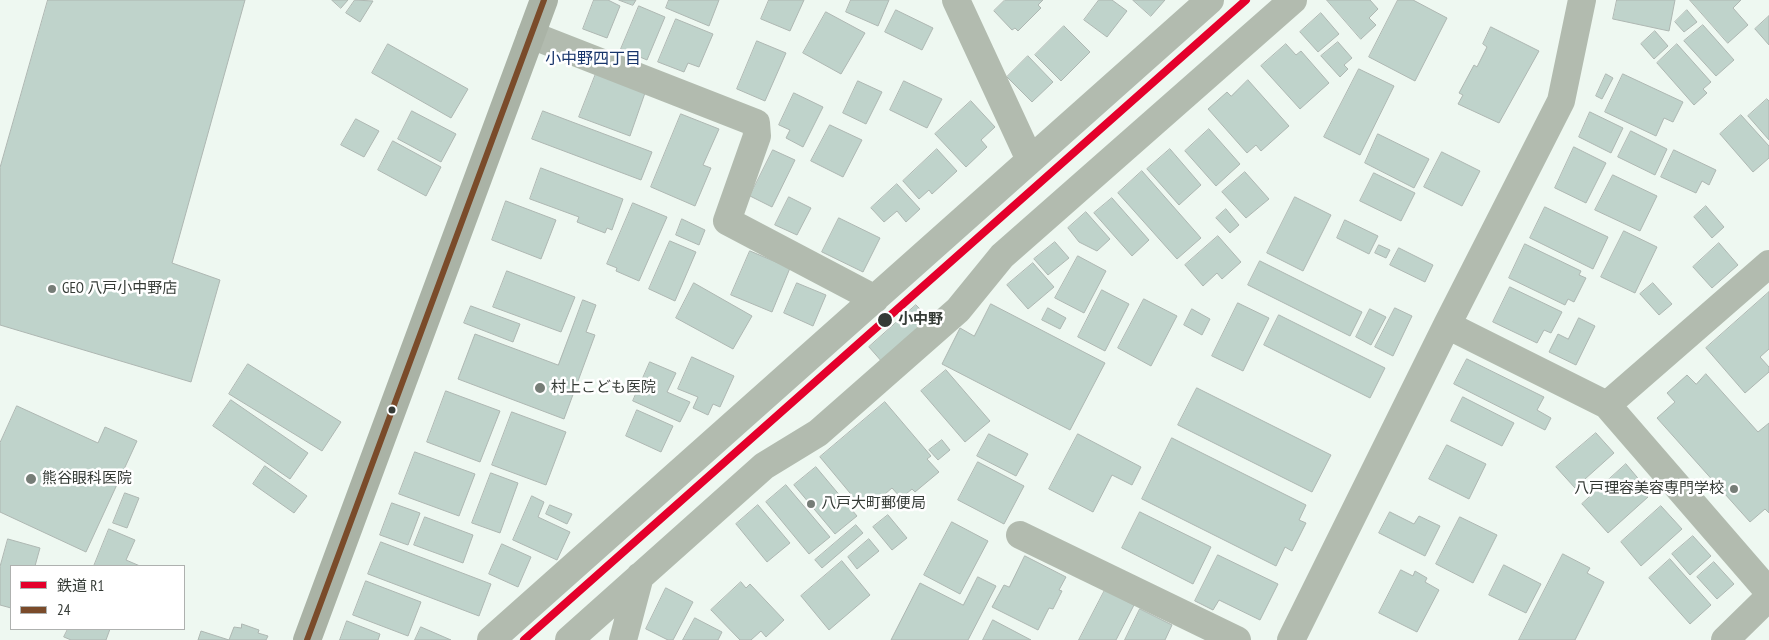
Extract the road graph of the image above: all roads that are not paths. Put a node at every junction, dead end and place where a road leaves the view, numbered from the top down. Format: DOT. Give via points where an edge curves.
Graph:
graph roads {
  1 [pos="544,0"];
  2 [pos="956,0"];
  3 [pos="1210,0"];
  4 [pos="1293,0"];
  5 [pos="1582,0"];
  6 [pos="531,35"];
  7 [pos="1030,160"];
  8 [pos="1769,264"];
  9 [pos="875,299"];
  10 [pos="1447,325"];
  11 [pos="1607,405"];
  12 [pos="1020,535"];
  13 [pos="640,576"];
  14 [pos="1769,592"];
  15 [pos="1769,598"];
  16 [pos="307,640"];
  17 [pos="490,640"];
  18 [pos="569,640"];
  19 [pos="623,640"];
  20 [pos="1237,640"];
  21 [pos="1291,640"];
  22 [pos="1725,640"];
  1 -- 6 [label="main road"];
  2 -- 7 [label="street"];
  3 -- 7 [label="street"];
  4 -- 13 [label="street" via="1002,256 958,310 818,433 764,466"];
  5 -- 10 [label="street" via="1561,101"];
  6 -- 9 [label="street" via="756,123 757,136 727,222"];
  6 -- 16 [label="main road"];
  7 -- 9 [label="street"];
  8 -- 11 [label="street"];
  9 -- 17 [label="street"];
  10 -- 11 [label="street"];
  10 -- 21 [label="street"];
  11 -- 14 [label="street"];
  12 -- 20 [label="street"];
  13 -- 18 [label="street"];
  13 -- 19 [label="street"];
  15 -- 22 [label="street"];
}
